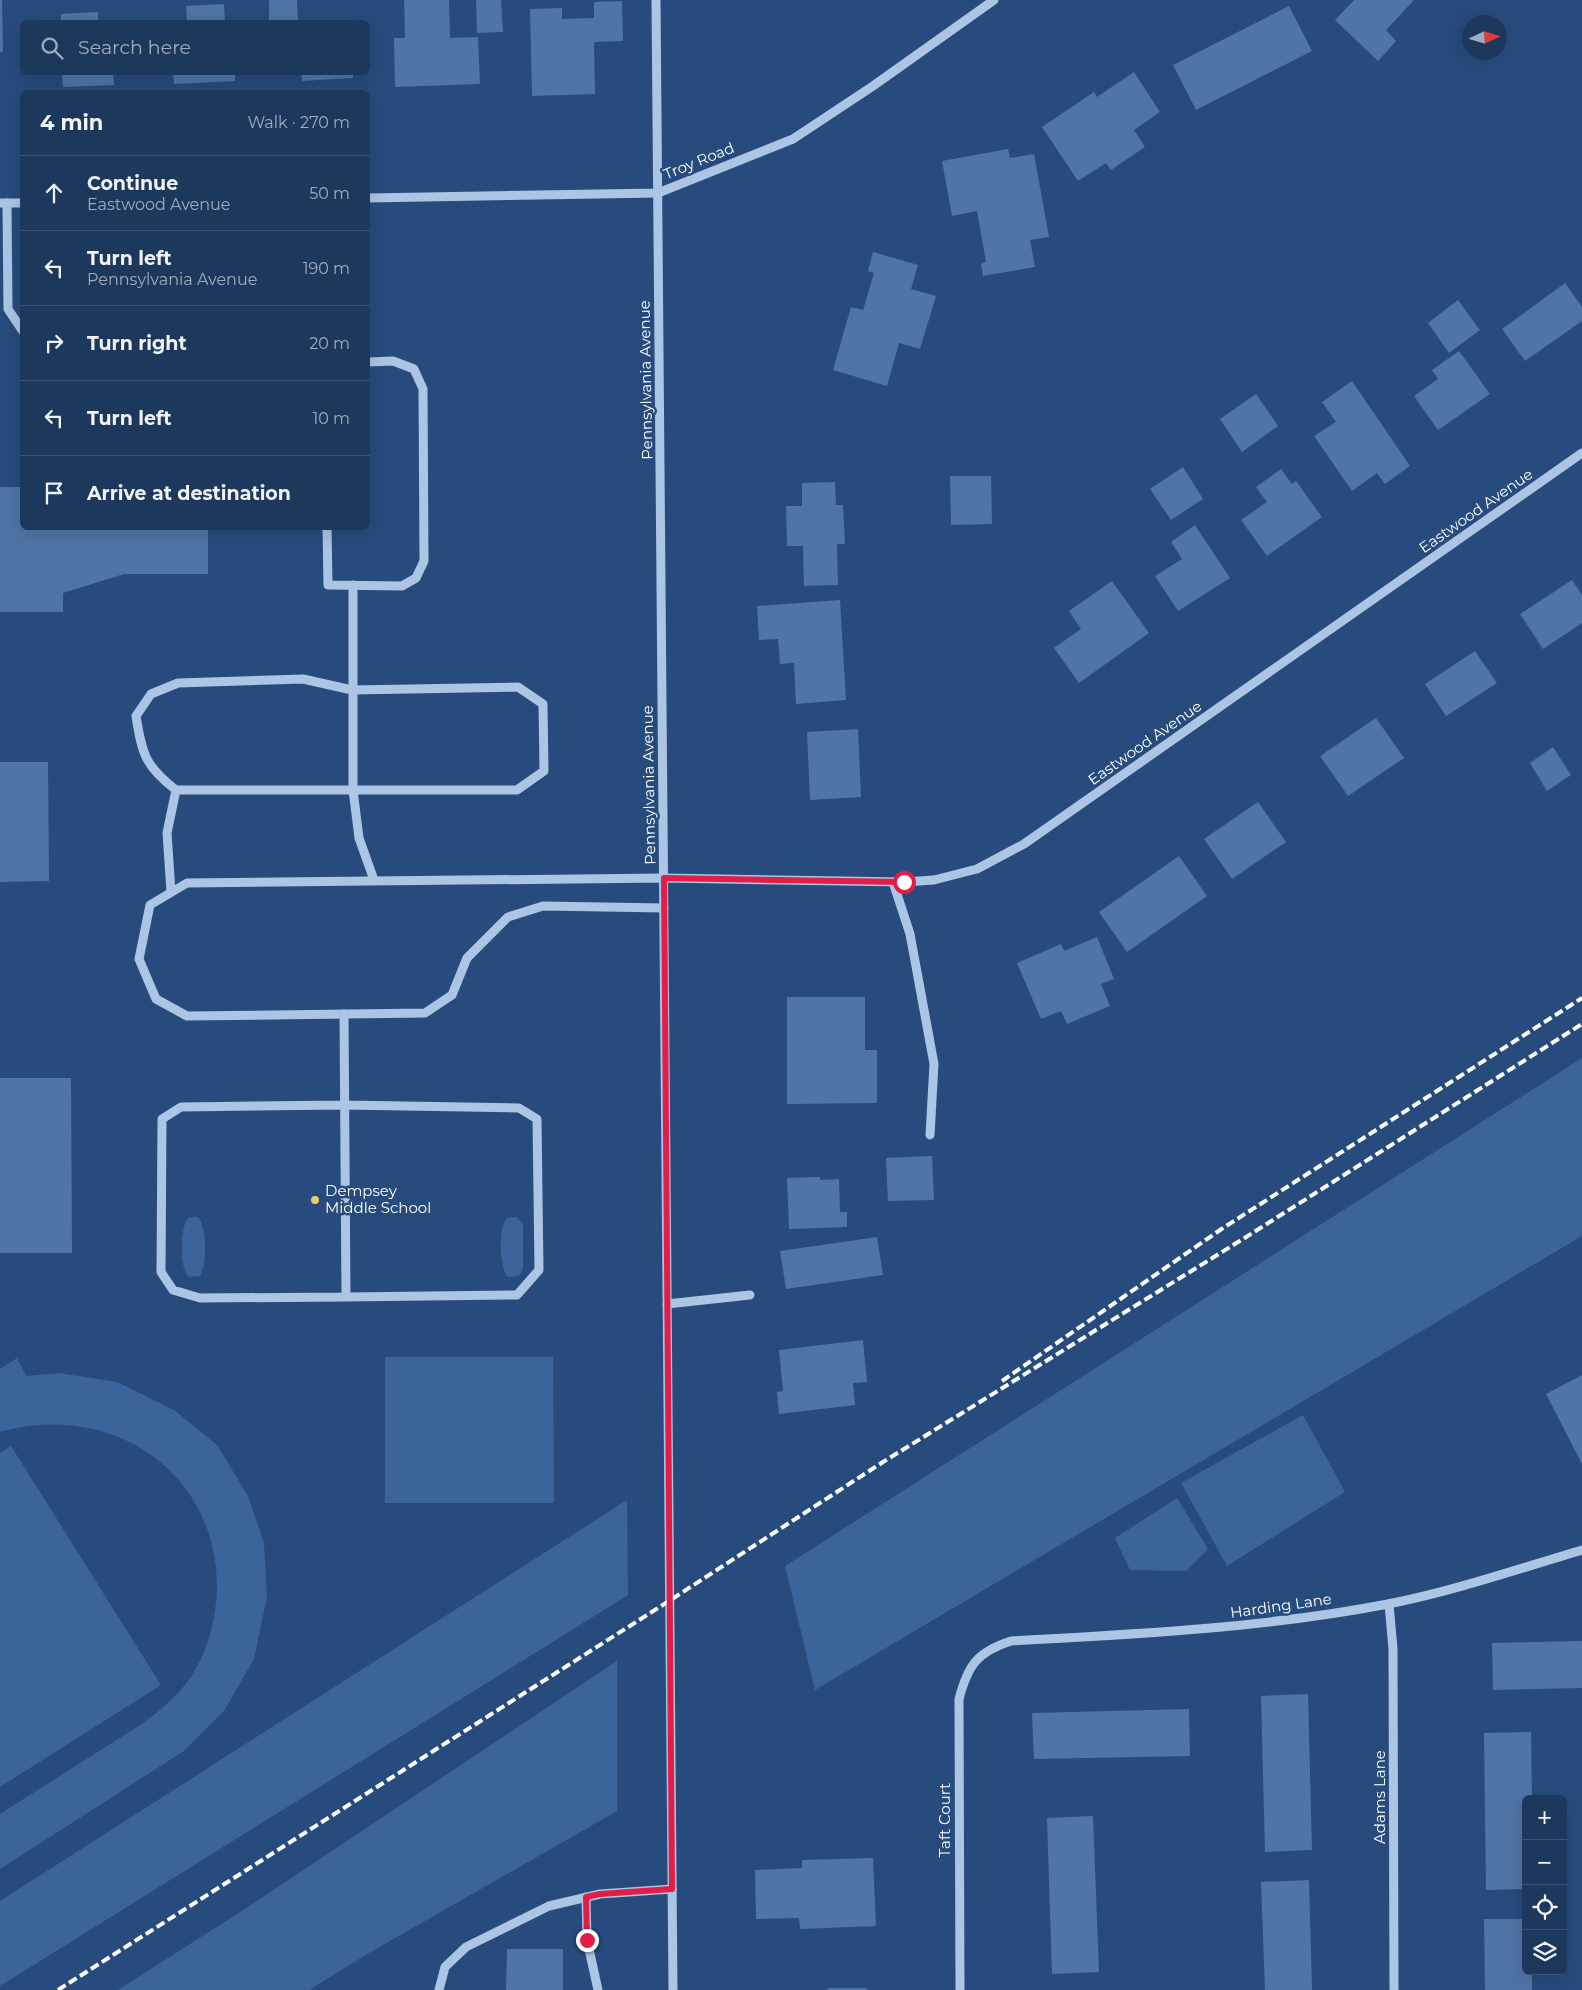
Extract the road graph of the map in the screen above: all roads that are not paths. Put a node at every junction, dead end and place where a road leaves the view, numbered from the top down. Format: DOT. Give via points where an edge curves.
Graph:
graph roads {
  1 [pos="656,0"];
  2 [pos="994,0"];
  3 [pos="658,193"];
  4 [pos="370,198"];
  5 [pos="3,203"];
  6 [pos="20,203"];
  7 [pos="20,327"];
  8 [pos="370,362"];
  9 [pos="1582,453"];
  10 [pos="327,530"];
  11 [pos="353,585"];
  12 [pos="352,690"];
  13 [pos="176,790"];
  14 [pos="353,790"];
  15 [pos="664,878"];
  16 [pos="374,880"];
  17 [pos="893,882"];
  18 [pos="172,892"];
  19 [pos="664,908"];
  20 [pos="344,1014"];
  21 [pos="344,1105"];
  22 [pos="930,1134"];
  23 [pos="750,1295"];
  24 [pos="346,1297"];
  25 [pos="667,1304"];
  26 [pos="1582,1550"];
  27 [pos="1389,1604"];
  28 [pos="981,1655"];
  29 [pos="672,1889"];
  30 [pos="586,1897"];
  31 [pos="439,1990"];
  32 [pos="598,1990"];
  33 [pos="673,1990"];
  34 [pos="960,1990"];
  35 [pos="1394,1990"];
  1 -- 3 [label="street, Pennsylvania Avenue"];
  2 -- 3 [label="street, Troy Road" via="792,139"];
  3 -- 4 [label="street, Troy Road"];
  3 -- 15 [label="street, Pennsylvania Avenue"];
  5 -- 6 [label="street"];
  5 -- 7 [label="street" via="8,309"];
  8 -- 11 [label="street" via="393,361 414,369 423,389 424,561 416,578 402,586"];
  9 -- 17 [label="street, Eastwood Avenue" via="1024,844 977,869 934,880"];
  10 -- 11 [label="street" via="328,585"];
  11 -- 12 [label="street"];
  12 -- 13 [label="street" via="303,679 178,683 151,694 136,716 141,748 155,774"];
  12 -- 14 [label="street"];
  12 -- 14 [label="street" via="518,687 543,704 544,772 517,790"];
  13 -- 14 [label="street"];
  13 -- 18 [label="street" via="167,833"];
  14 -- 16 [label="street" via="359,838"];
  15 -- 16 [label="street, Eastwood Avenue"];
  15 -- 17 [label="street, Eastwood Avenue"];
  15 -- 19 [label="street, Pennsylvania Avenue"];
  16 -- 18 [label="street, Eastwood Avenue" via="187,882"];
  17 -- 22 [label="street" via="910,934 934,1064"];
  18 -- 20 [label="street, Eastwood Avenue" via="150,905 139,959 156,999 186,1016"];
  19 -- 20 [label="street, Eastwood Avenue" via="543,906 508,917 467,958 452,995 424,1013"];
  19 -- 25 [label="street, Pennsylvania Avenue"];
  20 -- 21 [label="street"];
  21 -- 24 [label="street"];
  21 -- 24 [label="street" via="181,1107 162,1119 161,1272 173,1290 200,1298"];
  21 -- 24 [label="street" via="519,1108 537,1119 539,1270 517,1295"];
  23 -- 25 [label="street"];
  25 -- 29 [label="street, Pennsylvania Avenue"];
  26 -- 27 [label="street, Harding Lane"];
  27 -- 28 [label="street, Harding Lane" via="1210,1630 1011,1641"];
  27 -- 35 [label="street, Adams Lane" via="1393,1649"];
  28 -- 34 [label="street, Taft Court" via="966,1673 959,1699"];
  29 -- 30 [label="street"];
  29 -- 33 [label="street, Pennsylvania Avenue"];
  30 -- 31 [label="street" via="549,1906 466,1947 445,1967"];
  30 -- 32 [label="street" via="587,1940"];
}
